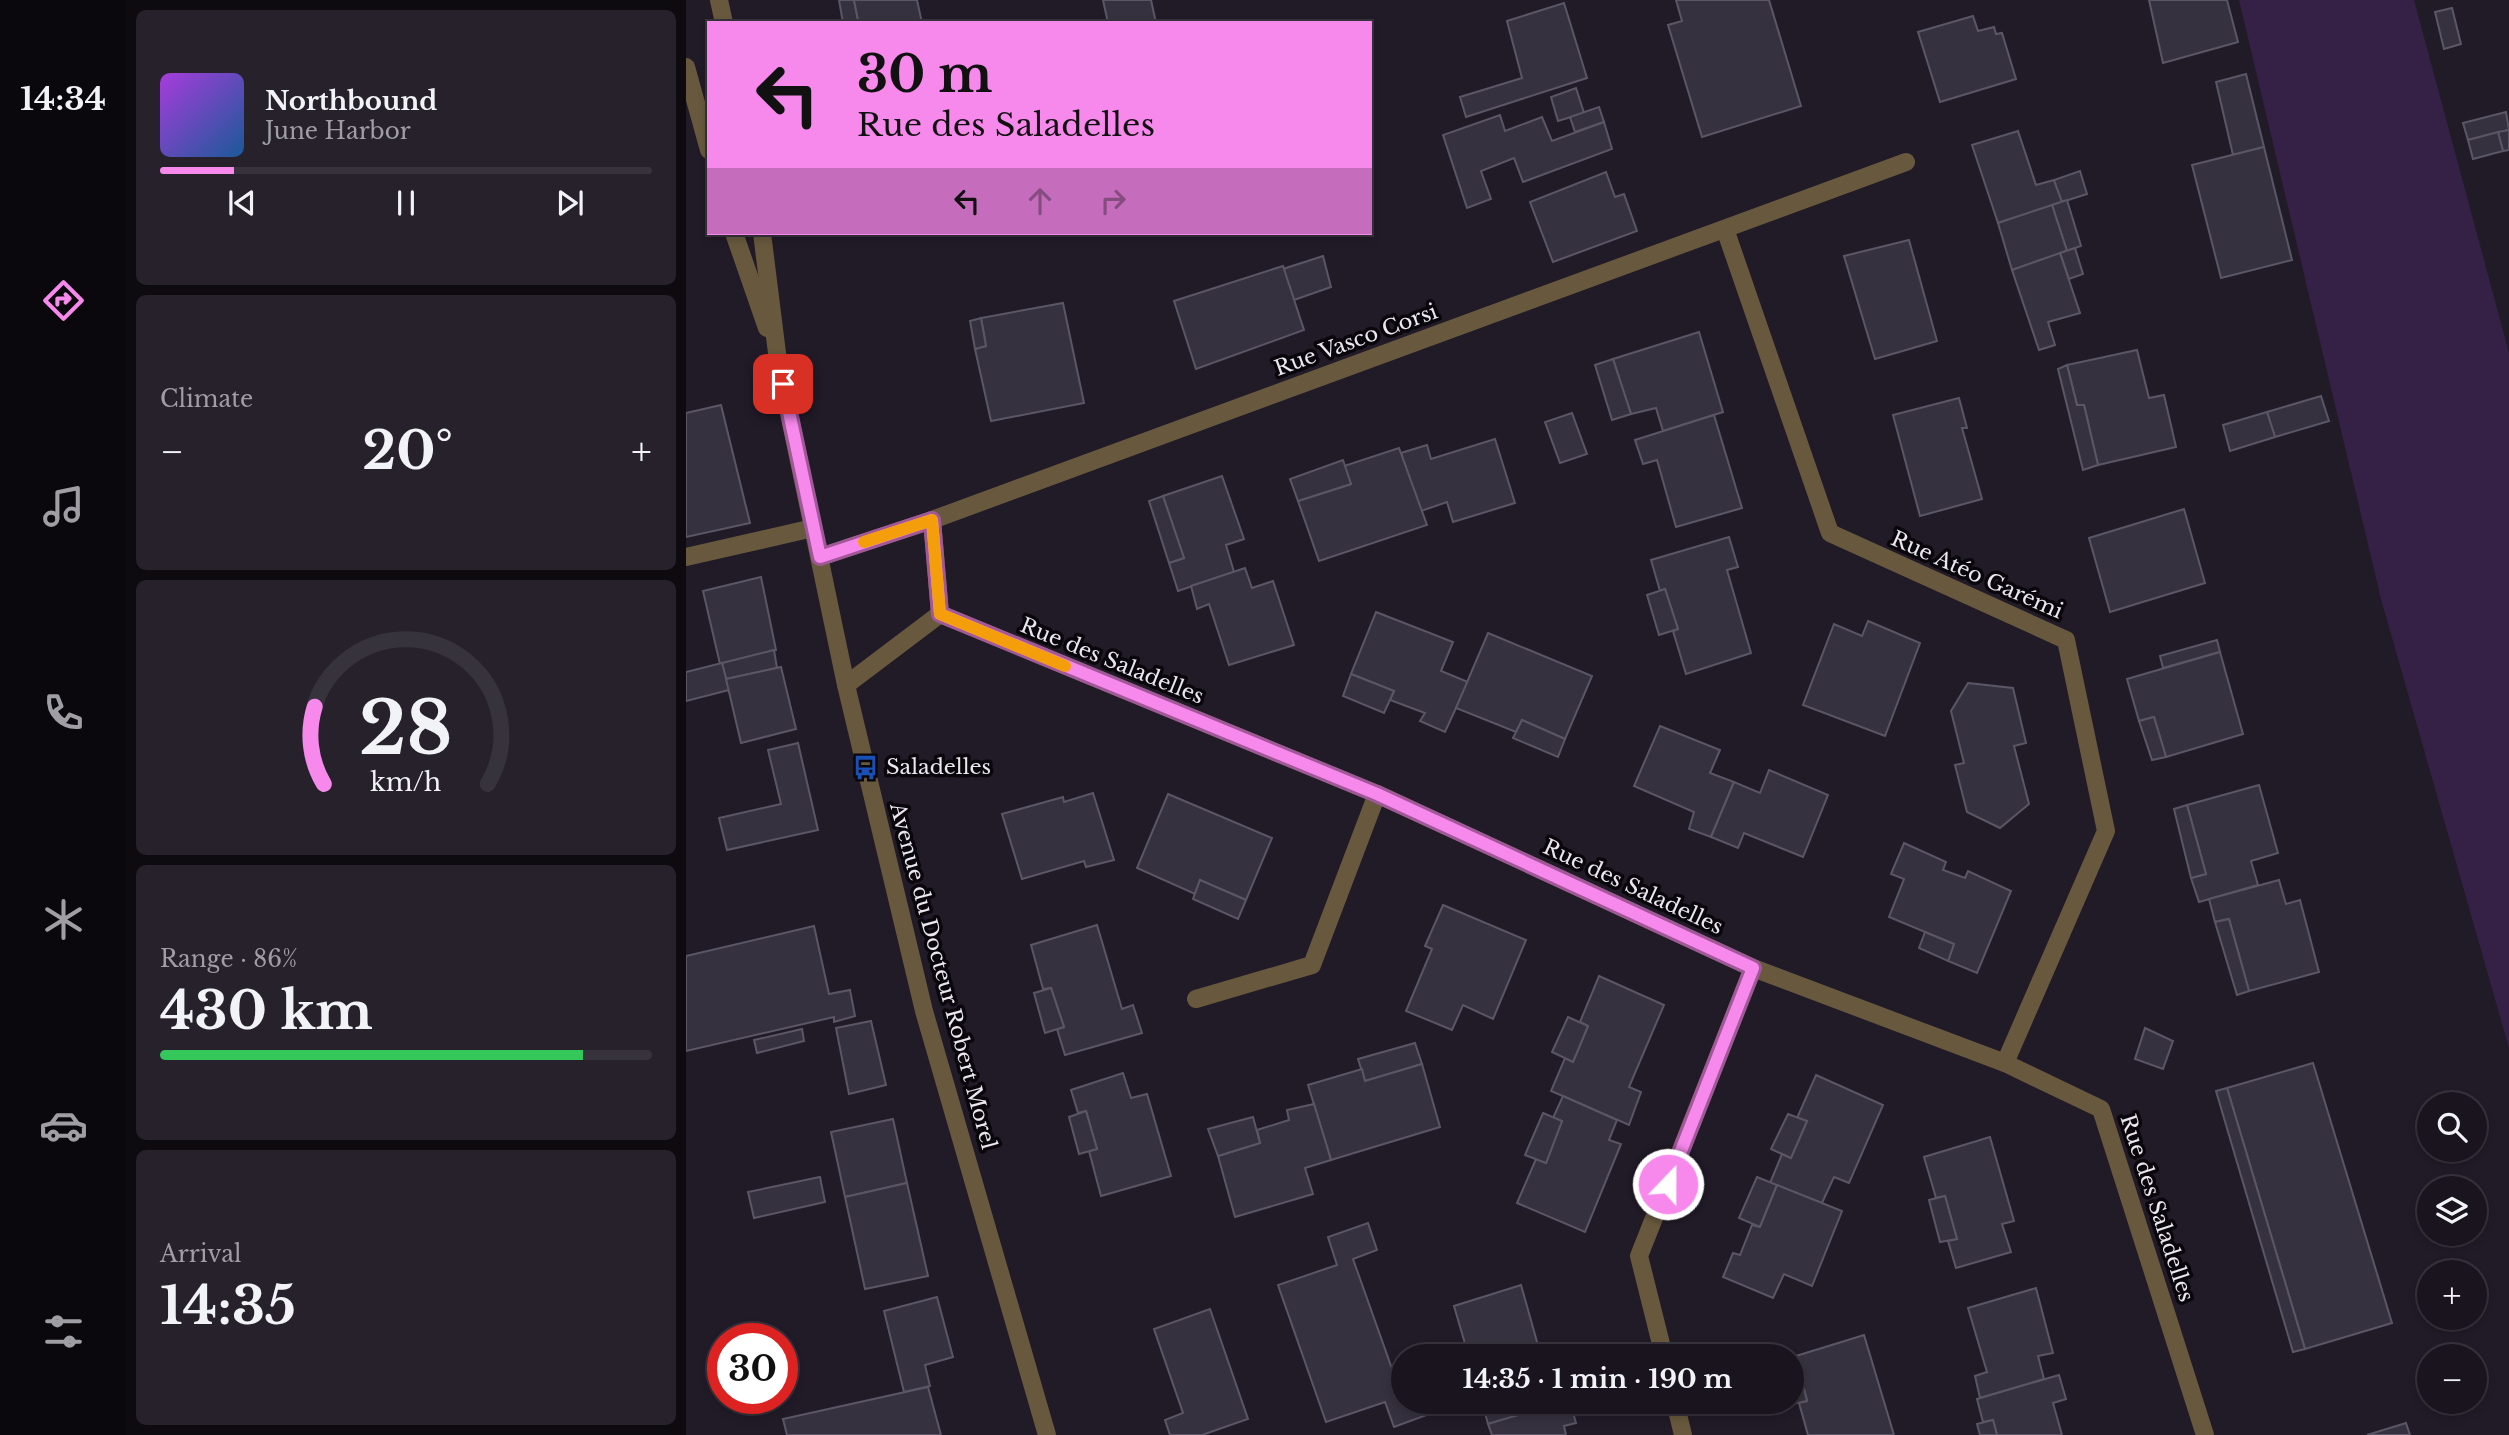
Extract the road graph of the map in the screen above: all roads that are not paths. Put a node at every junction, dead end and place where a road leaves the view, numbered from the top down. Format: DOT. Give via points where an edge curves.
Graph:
graph roads {
  1 [pos="719,0"];
  2 [pos="724,21"];
  3 [pos="686,67"];
  4 [pos="707,143"];
  5 [pos="1906,162"];
  6 [pos="1725,229"];
  7 [pos="735,235"];
  8 [pos="762,235"];
  9 [pos="778,361"];
  10 [pos="932,520"];
  11 [pos="813,528"];
  12 [pos="686,557"];
  13 [pos="820,557"];
  14 [pos="940,614"];
  15 [pos="846,685"];
  16 [pos="1377,794"];
  17 [pos="1753,968"];
  18 [pos="1196,999"];
  19 [pos="2005,1063"];
  20 [pos="1661,1344"];
  21 [pos="1678,1414"];
  22 [pos="1047,1435"];
  23 [pos="1683,1435"];
  24 [pos="2205,1435"];
  1 -- 2 [label="street"];
  3 -- 4 [label="street"];
  5 -- 6 [label="street, Rue Vasco Corsi"];
  6 -- 10 [label="street, Rue Vasco Corsi"];
  6 -- 19 [label="street, Rue Atéo Garémi" via="1830,533 2066,640 2106,831"];
  7 -- 9 [label="street, Avenue du Docteur Robert Morel"];
  8 -- 9 [label="street, Avenue du Docteur Robert Morel"];
  9 -- 11 [label="street, Avenue du Docteur Robert Morel"];
  10 -- 13 [label="street, Rue Vasco Corsi"];
  10 -- 14 [label="street"];
  11 -- 12 [label="street"];
  11 -- 13 [label="street, Avenue du Docteur Robert Morel"];
  13 -- 15 [label="street, Avenue du Docteur Robert Morel"];
  14 -- 15 [label="street"];
  14 -- 16 [label="street, Rue des Saladelles"];
  15 -- 22 [label="street, Avenue du Docteur Robert Morel" via="924,1011"];
  16 -- 17 [label="street, Rue des Saladelles"];
  16 -- 18 [label="street" via="1312,965"];
  17 -- 19 [label="street, Rue des Saladelles"];
  17 -- 20 [label="street" via="1639,1256"];
  19 -- 24 [label="street, Rue des Saladelles" via="2101,1109"];
  21 -- 23 [label="street"];
}
